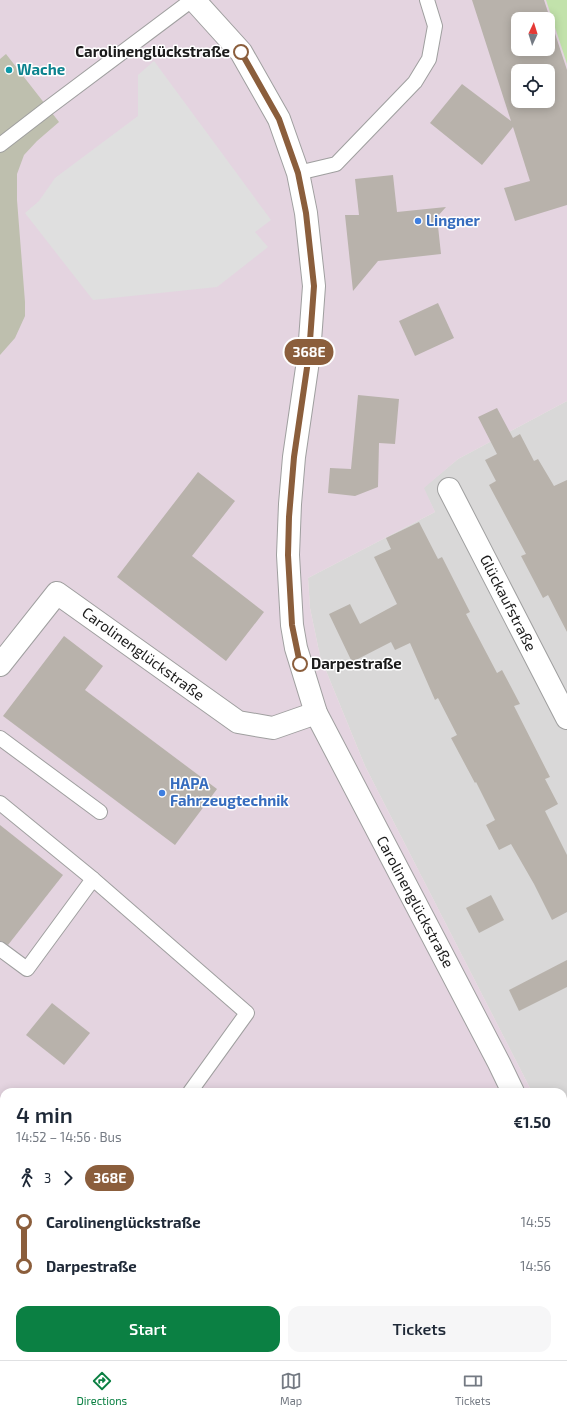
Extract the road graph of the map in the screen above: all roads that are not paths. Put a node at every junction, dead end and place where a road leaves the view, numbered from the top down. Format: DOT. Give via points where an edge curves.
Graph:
graph roads {
  1 [pos="193,0"];
  2 [pos="427,0"];
  3 [pos="0,145"];
  4 [pos="298,173"];
  5 [pos="449,489"];
  6 [pos="0,665"];
  7 [pos="316,713"];
  8 [pos="567,718"];
  9 [pos="0,738"];
  10 [pos="0,803"];
  11 [pos="100,812"];
  12 [pos="94,879"];
  13 [pos="0,949"];
  14 [pos="193,1088"];
  15 [pos="511,1088"];
  1 -- 3 [label="lane"];
  1 -- 4 [label="street, Carolinenglückstraße" via="241,52 279,119"];
  2 -- 4 [label="lane" via="435,26 429,59 415,82 336,164"];
  4 -- 7 [label="street, Carolinenglückstraße" via="306,213 314,286 309,354 290,496 288,555 292,625 296,648"];
  5 -- 8 [label="street, Glückaufstraße"];
  6 -- 7 [label="street, Carolinenglückstraße" via="58,593 238,722 273,728"];
  7 -- 15 [label="street, Carolinenglückstraße"];
  9 -- 11 [label="lane"];
  10 -- 12 [label="lane"];
  12 -- 13 [label="lane" via="27,969"];
  12 -- 14 [label="lane" via="247,1013"];
}
